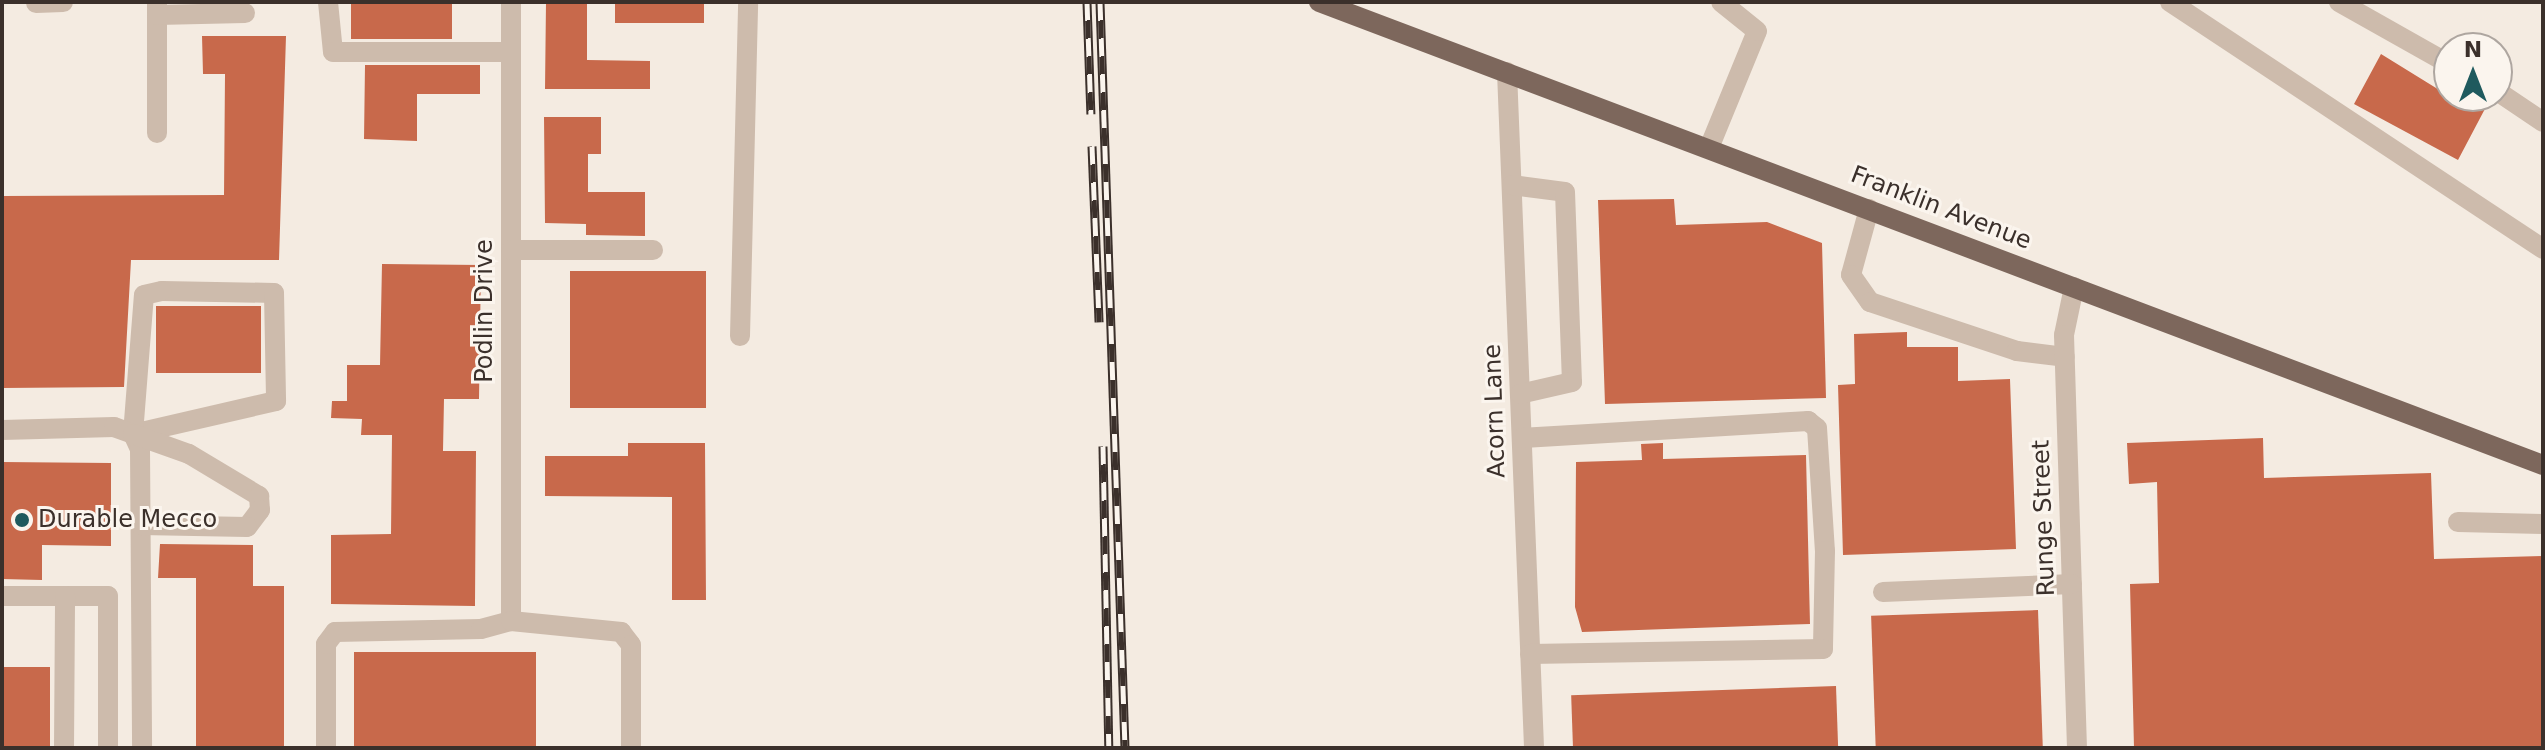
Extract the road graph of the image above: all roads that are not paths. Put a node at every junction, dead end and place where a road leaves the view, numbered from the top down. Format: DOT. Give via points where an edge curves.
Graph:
graph roads {
  1 [pos="63,2"];
  2 [pos="328,2"];
  3 [pos="511,2"];
  4 [pos="748,2"];
  5 [pos="1319,2"];
  6 [pos="1721,2"];
  7 [pos="2170,2"];
  8 [pos="2339,2"];
  9 [pos="36,3"];
  10 [pos="157,9"];
  11 [pos="245,13"];
  12 [pos="511,52"];
  13 [pos="2433,55"];
  14 [pos="1507,72"];
  15 [pos="2513,102"];
  16 [pos="2543,122"];
  17 [pos="157,133"];
  18 [pos="1709,148"];
  19 [pos="1512,185"];
  20 [pos="1869,209"];
  21 [pos="2543,249"];
  22 [pos="511,250"];
  23 [pos="653,250"];
  24 [pos="2074,287"];
  25 [pos="740,336"];
  26 [pos="2065,357"];
  27 [pos="1520,394"];
  28 [pos="2,430"];
  29 [pos="133,434"];
  30 [pos="1522,438"];
  31 [pos="2543,465"];
  32 [pos="2458,522"];
  33 [pos="2543,524"];
  34 [pos="141,525"];
  35 [pos="2072,584"];
  36 [pos="1883,592"];
  37 [pos="2,596"];
  38 [pos="65,596"];
  39 [pos="511,621"];
  40 [pos="1530,654"];
  41 [pos="64,748"];
  42 [pos="108,748"];
  43 [pos="142,748"];
  44 [pos="326,748"];
  45 [pos="631,748"];
  46 [pos="1534,748"];
  47 [pos="2077,748"];
  1 -- 9 [label="street"];
  2 -- 12 [label="street" via="333,52"];
  3 -- 12 [label="street, Podlin Drive"];
  4 -- 25 [label="street"];
  5 -- 14 [label="main road, Franklin Avenue"];
  6 -- 18 [label="street" via="1757,31"];
  7 -- 21 [label="street"];
  8 -- 13 [label="street"];
  10 -- 11 [label="street"];
  10 -- 17 [label="street"];
  12 -- 22 [label="street, Podlin Drive"];
  14 -- 18 [label="main road, Franklin Avenue"];
  14 -- 19 [label="street, Acorn Lane"];
  15 -- 16 [label="street"];
  18 -- 20 [label="main road, Franklin Avenue"];
  19 -- 27 [label="street, Acorn Lane"];
  19 -- 27 [label="street" via="1565,192 1572,382"];
  20 -- 24 [label="main road, Franklin Avenue"];
  20 -- 26 [label="street" via="1851,275 1870,302 2017,351"];
  22 -- 23 [label="street"];
  22 -- 39 [label="street, Podlin Drive"];
  24 -- 26 [label="street, Runge Street"];
  24 -- 31 [label="main road, Franklin Avenue"];
  26 -- 35 [label="street, Runge Street"];
  27 -- 30 [label="street, Acorn Lane"];
  28 -- 29 [label="street" via="114,427"];
  29 -- 29 [label="street" via="144,295 274,293 276,401"];
  29 -- 34 [label="street"];
  29 -- 34 [label="street" via="197,458 259,496 260,510 247,527"];
  30 -- 40 [label="street, Acorn Lane"];
  30 -- 40 [label="street" via="1808,421 1817,428 1825,551 1823,649"];
  32 -- 33 [label="street"];
  34 -- 43 [label="street"];
  35 -- 36 [label="street"];
  35 -- 47 [label="street, Runge Street"];
  37 -- 38 [label="street"];
  38 -- 41 [label="street"];
  38 -- 42 [label="street" via="108,596"];
  39 -- 44 [label="street" via="481,629 335,632 326,644"];
  39 -- 45 [label="street" via="621,632 631,645"];
  40 -- 46 [label="street, Acorn Lane"];
}
